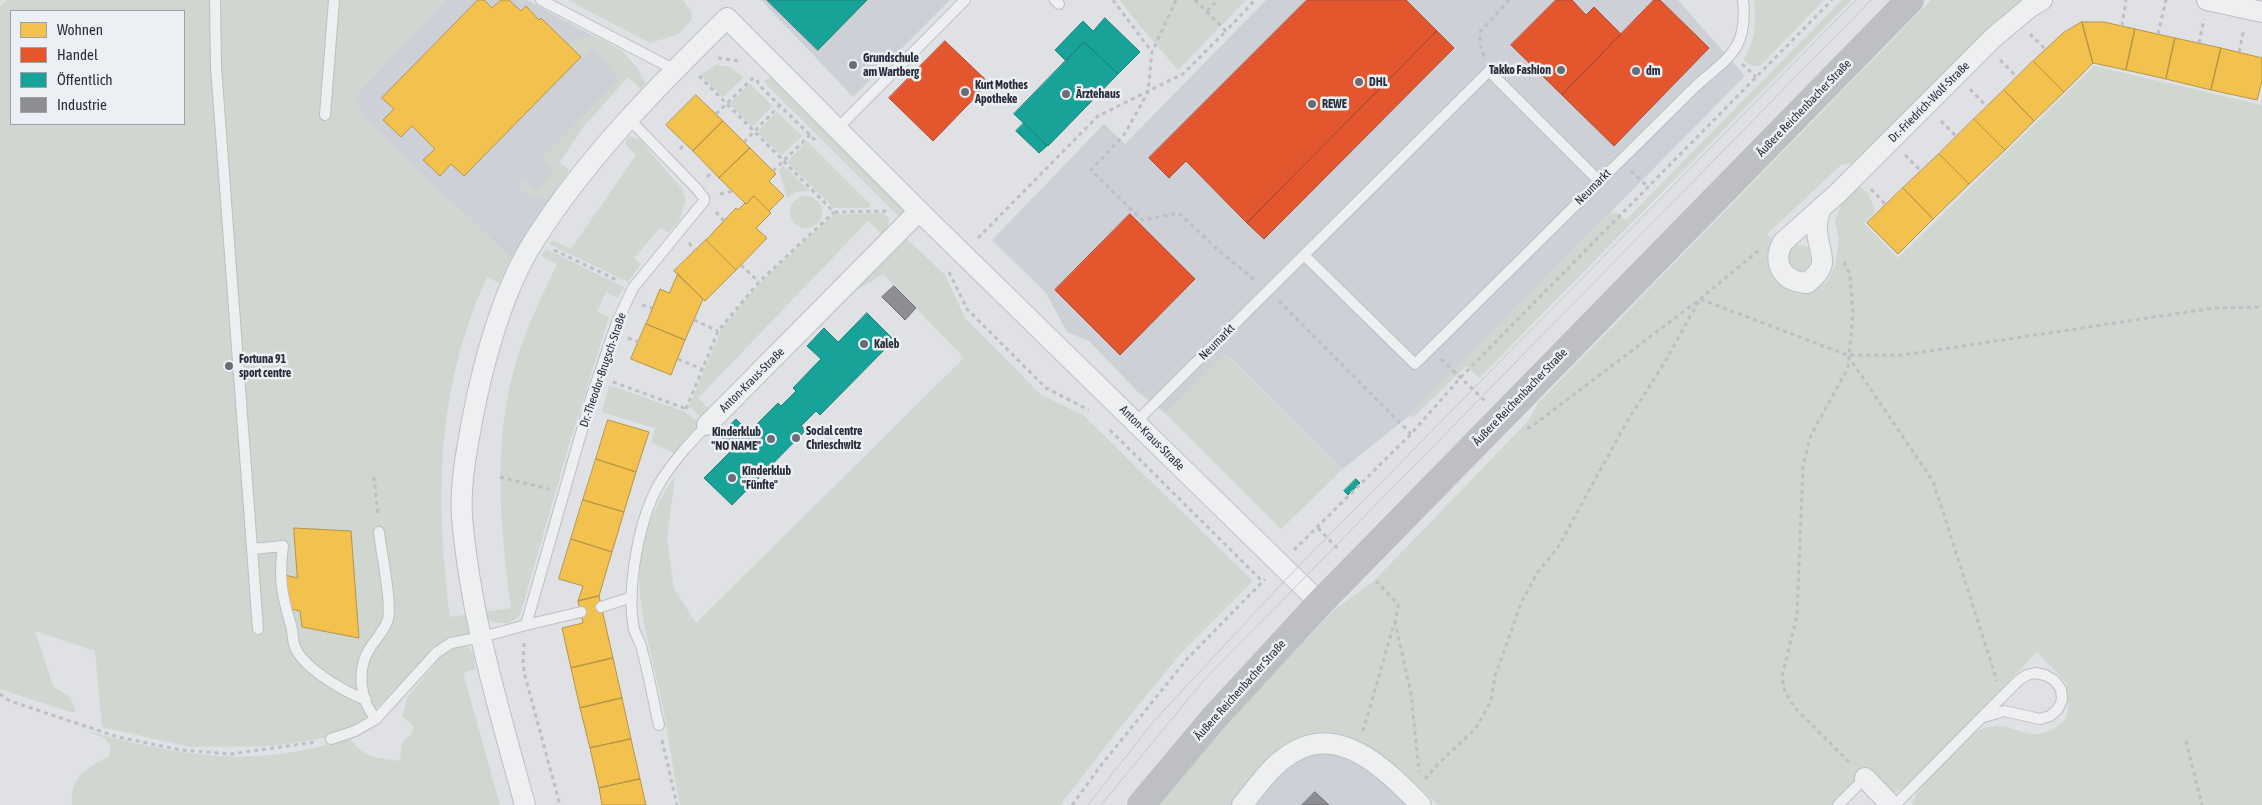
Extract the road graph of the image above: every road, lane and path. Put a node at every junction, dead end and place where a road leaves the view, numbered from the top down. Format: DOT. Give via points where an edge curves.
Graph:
graph roads {
  1 [pos="215,0"];
  2 [pos="334,0"];
  3 [pos="541,0"];
  4 [pos="965,0"];
  5 [pos="1113,0"];
  6 [pos="1176,0"];
  7 [pos="1195,0"];
  8 [pos="1218,0"];
  9 [pos="1255,0"];
  10 [pos="1509,0"];
  11 [pos="1743,0"];
  12 [pos="1832,0"];
  13 [pos="1910,0"];
  14 [pos="2042,0"];
  15 [pos="2126,0"];
  16 [pos="2166,0"];
  17 [pos="2207,0"];
  18 [pos="1207,12"];
  19 [pos="2262,12"];
  20 [pos="2122,26"];
  21 [pos="1226,31"];
  22 [pos="2158,34"];
  23 [pos="1152,52"];
  24 [pos="712,58"];
  25 [pos="741,61"];
  26 [pos="675,70"];
  27 [pos="1489,70"];
  28 [pos="752,71"];
  29 [pos="695,72"];
  30 [pos="755,76"];
  31 [pos="1148,92"];
  32 [pos="727,104"];
  33 [pos="780,105"];
  34 [pos="716,114"];
  35 [pos="325,115"];
  36 [pos="629,119"];
  37 [pos="838,128"];
  38 [pos="754,132"];
  39 [pos="810,135"];
  40 [pos="744,142"];
  41 [pos="817,142"];
  42 [pos="1620,160"];
  43 [pos="784,161"];
  44 [pos="773,171"];
  45 [pos="1599,181"];
  46 [pos="1648,188"];
  47 [pos="880,204"];
  48 [pos="919,210"];
  49 [pos="1820,210"];
  50 [pos="887,211"];
  51 [pos="834,212"];
  52 [pos="902,227"];
  53 [pos="535,241"];
  54 [pos="1765,245"];
  55 [pos="1304,255"];
  56 [pos="966,256"];
  57 [pos="741,264"];
  58 [pos="944,266"];
  59 [pos="759,282"];
  60 [pos="633,288"];
  61 [pos="1268,290"];
  62 [pos="1700,299"];
  63 [pos="1852,302"];
  64 [pos="2262,307"];
  65 [pos="694,320"];
  66 [pos="718,330"];
  67 [pos="1430,349"];
  68 [pos="1848,355"];
  69 [pos="678,359"];
  70 [pos="702,369"];
  71 [pos="598,377"];
  72 [pos="1461,377"];
  73 [pos="1486,401"];
  74 [pos="1094,415"];
  75 [pos="1136,422"];
  76 [pos="707,425"];
  77 [pos="1532,427"];
  78 [pos="1108,429"];
  79 [pos="1411,434"];
  80 [pos="374,477"];
  81 [pos="500,477"];
  82 [pos="564,492"];
  83 [pos="1318,528"];
  84 [pos="379,532"];
  85 [pos="252,549"];
  86 [pos="1340,551"];
  87 [pos="1280,564"];
  88 [pos="1262,582"];
  89 [pos="1378,584"];
  90 [pos="632,598"];
  91 [pos="1320,603"];
  92 [pos="601,607"];
  93 [pos="580,612"];
  94 [pos="1395,620"];
  95 [pos="526,625"];
  96 [pos="258,630"];
  97 [pos="482,637"];
  98 [pos="0,694"];
  99 [pos="2002,697"];
  100 [pos="366,700"];
  101 [pos="1982,718"];
  102 [pos="376,719"];
  103 [pos="659,725"];
  104 [pos="331,739"];
  105 [pos="2186,741"];
  106 [pos="1357,751"];
  107 [pos="1865,778"];
  108 [pos="526,805"];
  109 [pos="560,805"];
  110 [pos="677,805"];
  111 [pos="1072,805"];
  112 [pos="1141,805"];
  113 [pos="1242,805"];
  114 [pos="1421,805"];
  115 [pos="1838,805"];
  116 [pos="1891,805"];
  117 [pos="1895,805"];
  118 [pos="2202,805"];
  1 -- 85 [label="lane" via="216,68"];
  2 -- 35 [label="lane"];
  3 -- 26 [label="lane"];
  4 -- 37 [label="lane"];
  5 -- 23 [label="path"];
  6 -- 23 [label="path"];
  7 -- 18 [label="path"];
  8 -- 18 [label="path"];
  9 -- 21 [label="path"];
  10 -- 27 [label="path" via="1480,32 1480,44"];
  11 -- 42 [label="lane, Neumarkt" via="1743,30 1739,45"];
  12 -- 46 [label="path"];
  13 -- 91 [label="street, Äußere Reichenbacher Straße"];
  14 -- 49 [label="street, Dr.-Friedrich-Wolf-Straße" via="2030,6 1994,37"];
  15 -- 20 [label="path"];
  16 -- 22 [label="path"];
  17 -- 19 [label="street"];
  18 -- 21 [label="path"];
  21 -- 31 [label="path" via="1183,74"];
  23 -- 31 [label="path"];
  24 -- 25 [label="path"];
  26 -- 36 [label="street"];
  26 -- 37 [label="street, Anton-Kraus-Straße" via="727,18"];
  27 -- 45 [label="lane"];
  27 -- 55 [label="lane, Neumarkt"];
  28 -- 30 [label="path"];
  29 -- 32 [label="path"];
  30 -- 32 [label="path"];
  30 -- 33 [label="path" via="759,85"];
  31 -- 56 [label="path" via="1098,116 972,244"];
  31 -- 61 [label="path" via="1124,135 1091,170 1142,220 1179,213"];
  32 -- 34 [label="path"];
  32 -- 38 [label="path"];
  33 -- 38 [label="path"];
  33 -- 39 [label="path"];
  36 -- 53 [label="street" via="562,200"];
  36 -- 60 [label="lane, Dr.-Theodor-Brugsch-Straße" via="704,198"];
  37 -- 48 [label="street, Anton-Kraus-Straße"];
  38 -- 40 [label="path"];
  38 -- 43 [label="path"];
  39 -- 41 [label="path"];
  39 -- 43 [label="path"];
  42 -- 45 [label="lane, Neumarkt"];
  42 -- 46 [label="path"];
  43 -- 44 [label="path"];
  43 -- 51 [label="path"];
  45 -- 67 [label="lane, Neumarkt"];
  46 -- 72 [label="path"];
  47 -- 50 [label="path"];
  48 -- 52 [label="street, Anton-Kraus-Straße"];
  48 -- 56 [label="street, Anton-Kraus-Straße"];
  50 -- 51 [label="path"];
  50 -- 52 [label="path"];
  51 -- 59 [label="path"];
  52 -- 76 [label="street, Anton-Kraus-Straße"];
  53 -- 60 [label="path"];
  53 -- 97 [label="street" via="511,288 489,346 465,457 462,514 468,569"];
  54 -- 62 [label="path"];
  55 -- 61 [label="lane, Neumarkt"];
  55 -- 67 [label="lane, Neumarkt" via="1415,364"];
  56 -- 75 [label="street, Anton-Kraus-Straße"];
  57 -- 59 [label="path"];
  58 -- 74 [label="path" via="967,309 1046,388 1087,408"];
  59 -- 66 [label="path"];
  60 -- 71 [label="lane, Dr.-Theodor-Brugsch-Straße"];
  61 -- 75 [label="lane, Neumarkt"];
  61 -- 79 [label="path"];
  62 -- 68 [label="path"];
  62 -- 77 [label="path"];
  62 -- 94 [label="path" via="1626,423 1557,549 1537,573 1522,601 1495,676 1491,701 1476,728 1421,784 1411,694"];
  63 -- 68 [label="path"];
  64 -- 68 [label="path" via="2214,308 1903,354"];
  65 -- 66 [label="path"];
  66 -- 70 [label="path"];
  67 -- 72 [label="path"];
  68 -- 99 [label="path" via="1933,481"];
  68 -- 107 [label="path" via="1848,368 1811,434 1803,465 1796,616 1782,676 1785,692 1795,708"];
  69 -- 70 [label="path"];
  70 -- 71 [label="path" via="686,409"];
  71 -- 82 [label="lane, Dr.-Theodor-Brugsch-Straße"];
  72 -- 73 [label="path"];
  72 -- 79 [label="path"];
  75 -- 87 [label="street, Anton-Kraus-Straße"];
  76 -- 90 [label="lane, Anton-Kraus-Straße" via="677,458 660,483 643,522"];
  78 -- 88 [label="path"];
  79 -- 83 [label="path"];
  80 -- 84 [label="path"];
  81 -- 82 [label="path"];
  82 -- 95 [label="lane, Dr.-Theodor-Brugsch-Straße"];
  83 -- 86 [label="path"];
  83 -- 87 [label="path"];
  84 -- 100 [label="lane" via="388,619 368,650 362,672 362,691"];
  85 -- 96 [label="lane"];
  85 -- 100 [label="lane" via="283,546 280,568 282,599 291,624 294,646 305,661 326,678 345,692"];
  87 -- 88 [label="path"];
  87 -- 91 [label="street, Anton-Kraus-Straße"];
  88 -- 111 [label="path" via="1187,659"];
  89 -- 94 [label="path" via="1398,604"];
  90 -- 92 [label="lane"];
  90 -- 103 [label="lane, Anton-Kraus-Straße" via="634,630 642,648"];
  91 -- 112 [label="street, Äußere Reichenbacher Straße" via="1214,718"];
  93 -- 95 [label="lane"];
  94 -- 106 [label="path"];
  95 -- 97 [label="lane"];
  95 -- 109 [label="path" via="522,664"];
  97 -- 102 [label="lane" via="451,643 436,653"];
  97 -- 108 [label="street" via="487,666"];
  98 -- 104 [label="path" via="10,701 118,736 181,750 232,754"];
  99 -- 101 [label="lane"];
  99 -- 101 [label="lane" via="2019,680 2035,673 2054,680 2061,689 2062,700 2050,716 2040,718 2004,711"];
  100 -- 102 [label="lane"];
  101 -- 117 [label="lane"];
  102 -- 104 [label="lane"];
  103 -- 110 [label="path"];
  105 -- 118 [label="path"];
  106 -- 113 [label="street" via="1335,743 1312,743 1291,753 1268,773"];
  106 -- 114 [label="street" via="1378,764"];
  107 -- 115 [label="lane"];
  107 -- 116 [label="street"];
}
